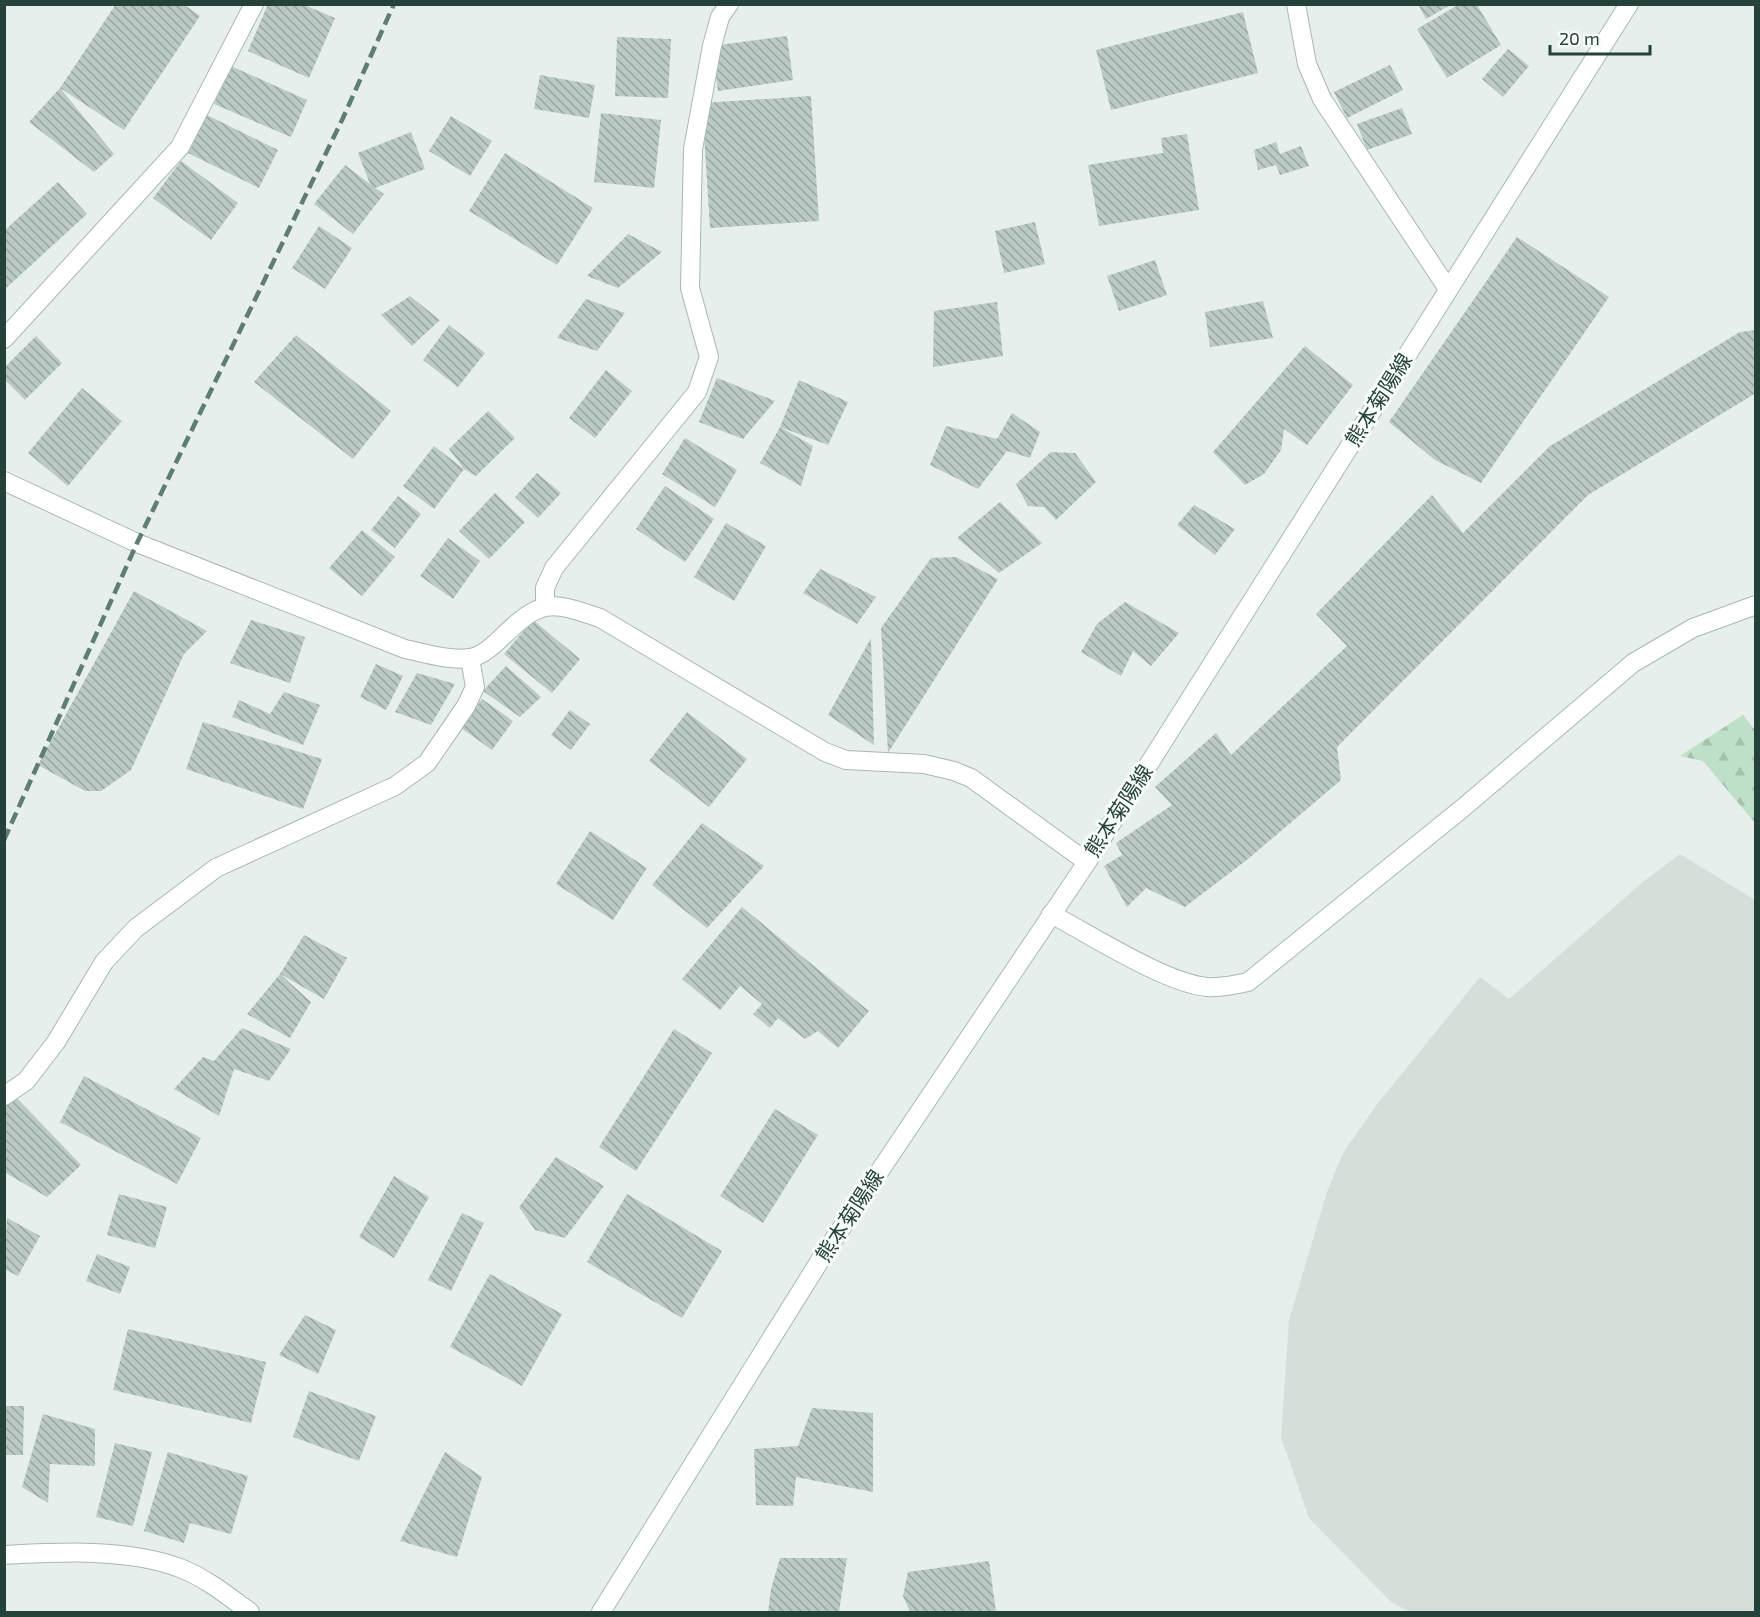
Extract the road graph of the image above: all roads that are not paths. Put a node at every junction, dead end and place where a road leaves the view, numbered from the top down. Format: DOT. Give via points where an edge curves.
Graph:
graph roads {
  1 [pos="254,4"];
  2 [pos="729,4"];
  3 [pos="1296,4"];
  4 [pos="1629,4"];
  5 [pos="1448,290"];
  6 [pos="4,339"];
  7 [pos="4,482"];
  8 [pos="1755,605"];
  9 [pos="544,606"];
  10 [pos="471,658"];
  11 [pos="1087,862"];
  12 [pos="1051,914"];
  13 [pos="4,1096"];
  14 [pos="4,1555"];
  15 [pos="250,1612"];
  16 [pos="601,1612"];
  1 -- 6 [label="street" via="180,147"];
  2 -- 9 [label="street" via="720,17 712,46 693,149 690,288 709,357 697,392 554,568 544,588"];
  3 -- 5 [label="street" via="1307,64 1322,99"];
  4 -- 5 [label="street, 熊本菊陽線"];
  5 -- 11 [label="street, 熊本菊陽線"];
  7 -- 10 [label="street" via="137,543 405,649"];
  8 -- 12 [label="street" via="1693,628 1633,663 1464,807 1248,982 1205,987 1173,978"];
  9 -- 10 [label="street" via="525,615 492,647"];
  9 -- 11 [label="street" via="566,606 600,618 825,752 869,763 924,764 971,778"];
  10 -- 13 [label="street" via="475,687 427,763 395,786 216,868 136,928 104,962 56,1042 26,1081"];
  11 -- 12 [label="street, 熊本菊陽線"];
  12 -- 16 [label="street, 熊本菊陽線" via="824,1254"];
  14 -- 15 [label="street" via="70,1552 140,1559 179,1568 219,1589"];
}
